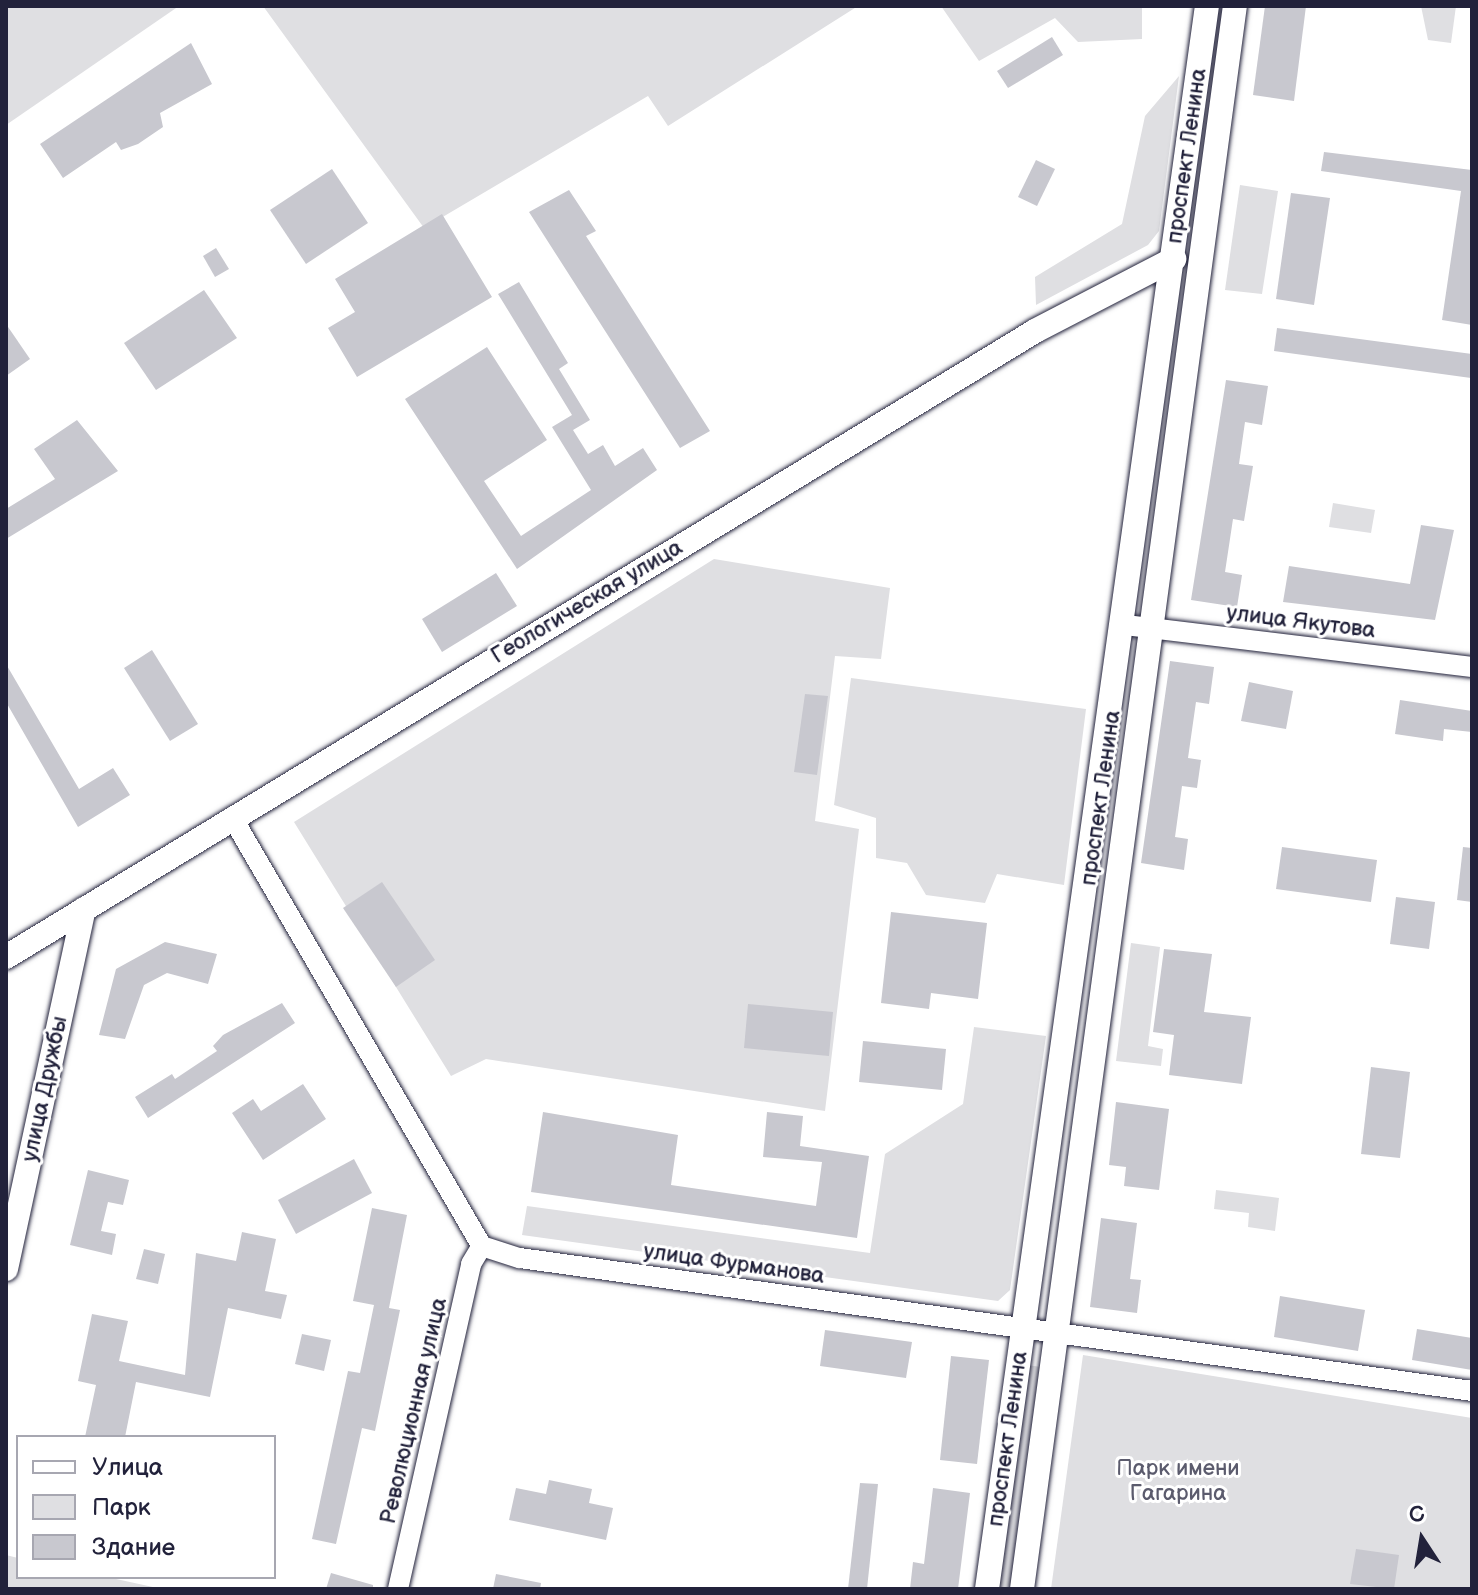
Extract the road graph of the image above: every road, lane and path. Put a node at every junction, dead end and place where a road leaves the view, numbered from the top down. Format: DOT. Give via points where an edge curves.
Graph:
graph roads {
  1 [pos="1207,6"];
  2 [pos="1235,6"];
  3 [pos="1174,259"];
  4 [pos="1125,625"];
  5 [pos="1151,628"];
  6 [pos="1472,667"];
  7 [pos="232,817"];
  8 [pos="84,909"];
  9 [pos="6,957"];
  10 [pos="482,1246"];
  11 [pos="6,1269"];
  12 [pos="1024,1327"];
  13 [pos="1055,1330"];
  14 [pos="1472,1391"];
  15 [pos="398,1589"];
  16 [pos="987,1589"];
  17 [pos="1022,1589"];
  1 -- 3 [label="main road, проспект Ленина"];
  2 -- 5 [label="main road, проспект Ленина"];
  3 -- 4 [label="main road, проспект Ленина"];
  3 -- 7 [label="main road, Геологическая улица" via="1035,331"];
  4 -- 5 [label="street, улица Якутова"];
  4 -- 12 [label="main road, проспект Ленина"];
  5 -- 6 [label="street, улица Якутова"];
  5 -- 13 [label="main road, проспект Ленина"];
  7 -- 8 [label="main road, Геологическая улица"];
  7 -- 10 [label="street"];
  8 -- 9 [label="main road, Геологическая улица"];
  8 -- 11 [label="main road, улица Дружбы"];
  10 -- 12 [label="street, улица Фурманова" via="520,1258"];
  10 -- 15 [label="street, Революционная улица" via="471,1264"];
  12 -- 13 [label="street, улица Фурманова"];
  12 -- 16 [label="main road, проспект Ленина"];
  13 -- 14 [label="street, улица Фурманова"];
  13 -- 17 [label="main road, проспект Ленина"];
}
